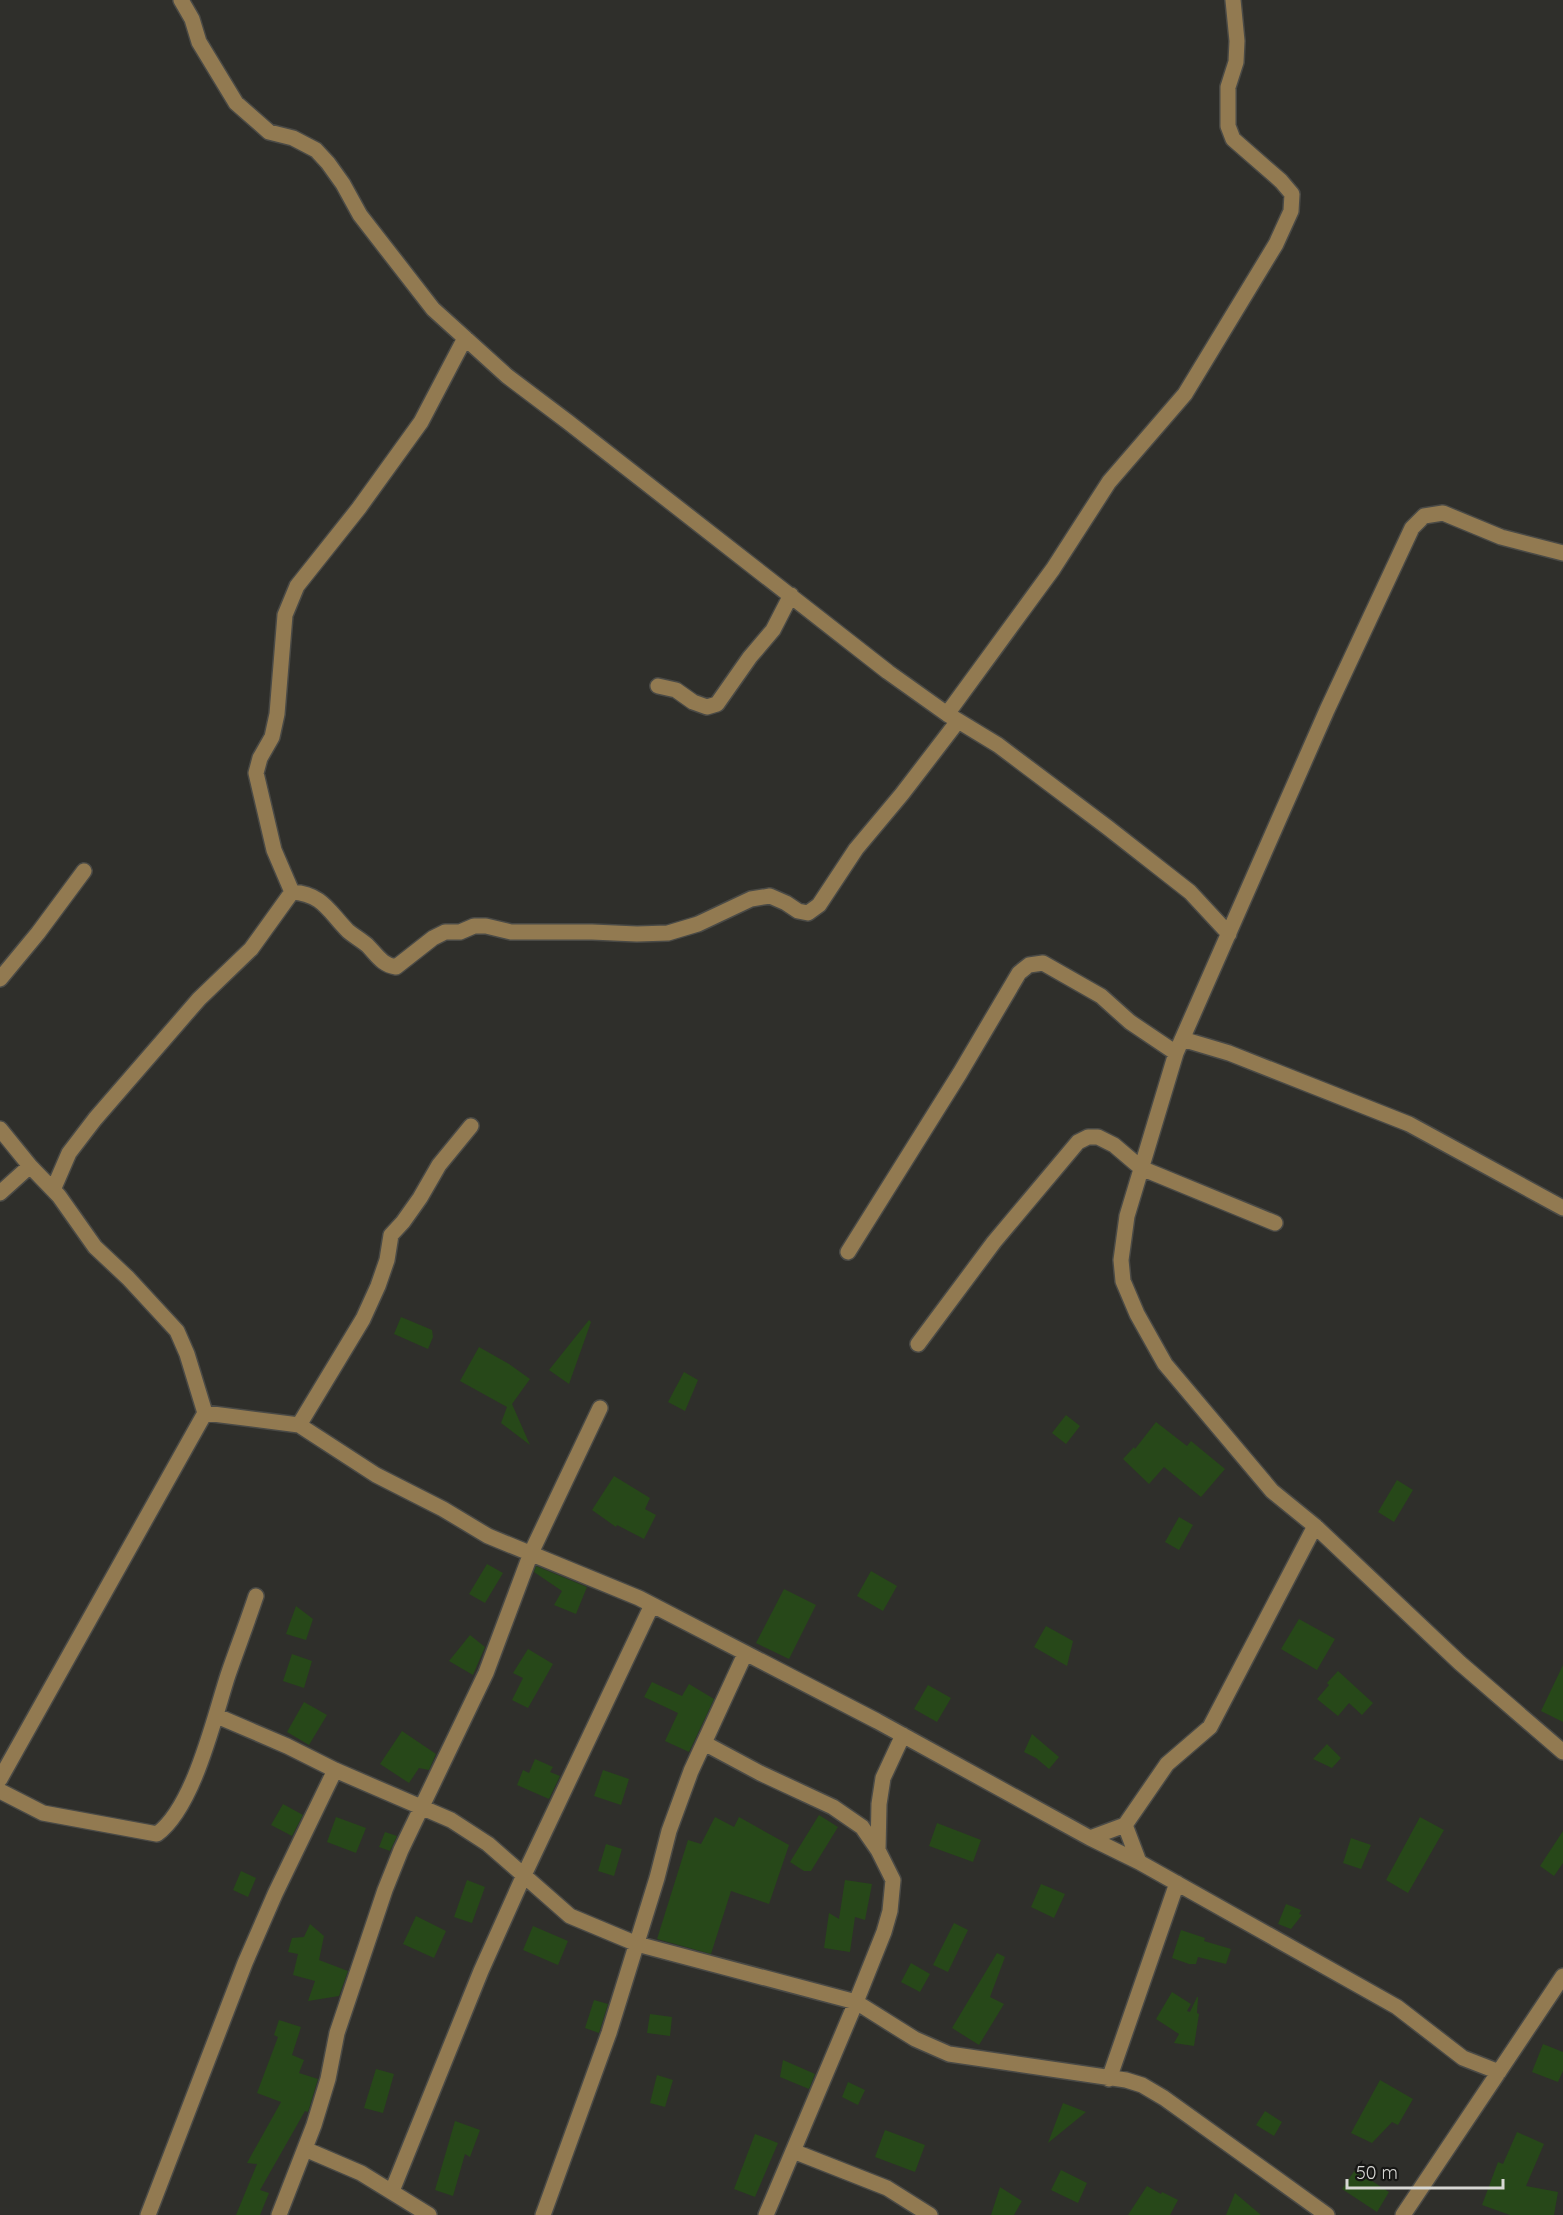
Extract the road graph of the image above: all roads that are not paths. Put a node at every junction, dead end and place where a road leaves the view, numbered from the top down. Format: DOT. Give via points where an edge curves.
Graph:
graph roads {
  1 [pos="181,0"];
  2 [pos="1233,0"];
  3 [pos="465,338"];
  4 [pos="1563,553"];
  5 [pos="791,595"];
  6 [pos="658,686"];
  7 [pos="952,718"];
  8 [pos="84,871"];
  9 [pos="292,892"];
  10 [pos="1229,934"];
  11 [pos="0,979"];
  12 [pos="1182,1039"];
  13 [pos="1176,1053"];
  14 [pos="471,1126"];
  15 [pos="0,1129"];
  16 [pos="30,1166"];
  17 [pos="1141,1168"];
  18 [pos="53,1190"];
  19 [pos="0,1193"];
  20 [pos="1563,1208"];
  21 [pos="1275,1223"];
  22 [pos="848,1252"];
  23 [pos="918,1344"];
  24 [pos="600,1408"];
  25 [pos="205,1413"];
  26 [pos="299,1425"];
  27 [pos="1315,1526"];
  28 [pos="531,1553"];
  29 [pos="256,1596"];
  30 [pos="652,1605"];
  31 [pos="745,1654"];
  32 [pos="217,1716"];
  33 [pos="903,1736"];
  34 [pos="704,1743"];
  35 [pos="1563,1752"];
  36 [pos="335,1770"];
  37 [pos="0,1779"];
  38 [pos="0,1791"];
  39 [pos="423,1808"];
  40 [pos="1125,1825"];
  41 [pos="1089,1838"];
  42 [pos="878,1850"];
  43 [pos="1139,1862"];
  44 [pos="524,1875"];
  45 [pos="1177,1883"];
  46 [pos="637,1944"];
  47 [pos="1563,1976"];
  48 [pos="856,2002"];
  49 [pos="1499,2072"];
  50 [pos="1109,2079"];
  51 [pos="305,2149"];
  52 [pos="793,2151"];
  53 [pos="392,2191"];
  54 [pos="148,2215"];
  55 [pos="279,2215"];
  56 [pos="429,2215"];
  57 [pos="543,2215"];
  58 [pos="766,2215"];
  59 [pos="930,2215"];
  60 [pos="1327,2215"];
  61 [pos="1402,2215"];
  1 -- 3 [label="street" via="199,42 236,103 269,132 316,150 403,272 433,309"];
  2 -- 7 [label="street" via="1237,41 1236,62 1228,87 1228,126 1233,139 1292,194 1291,211 1276,244 1185,394 1109,482"];
  3 -- 5 [label="street" via="507,376"];
  3 -- 9 [label="street" via="422,422 297,586 285,615 277,714 272,737 256,773 274,850"];
  4 -- 10 [label="street" via="1501,537 1443,513 1424,516 1412,528"];
  5 -- 6 [label="street" via="773,630 717,704 707,707 676,690"];
  5 -- 7 [label="street"];
  7 -- 9 [label="street" via="903,794 856,849 819,905 808,913 770,896 751,899 698,924 668,933 511,932 474,926 433,938 396,967 386,965 320,901"];
  7 -- 10 [label="street" via="998,745 1107,827 1190,892"];
  8 -- 11 [label="street"];
  9 -- 18 [label="street" via="251,949 199,999 95,1119 69,1153"];
  10 -- 12 [label="street"];
  12 -- 13 [label="street"];
  12 -- 20 [label="street" via="1229,1053 1408,1124"];
  13 -- 17 [label="street"];
  13 -- 22 [label="street" via="1080,983 1043,963 1029,965 1019,973"];
  14 -- 26 [label="street" via="391,1235 387,1260 363,1319"];
  15 -- 16 [label="street"];
  16 -- 18 [label="street"];
  16 -- 19 [label="street"];
  17 -- 21 [label="street"];
  17 -- 23 [label="street" via="1098,1137 1078,1142 994,1242"];
  17 -- 27 [label="street" via="1127,1216 1121,1260 1123,1281 1137,1314 1165,1364 1272,1491"];
  18 -- 25 [label="street" via="95,1247 177,1331"];
  24 -- 28 [label="street"];
  25 -- 26 [label="street"];
  25 -- 37 [label="street"];
  26 -- 28 [label="street" via="376,1475 488,1536"];
  27 -- 35 [label="street"];
  27 -- 40 [label="street" via="1210,1727 1167,1764"];
  28 -- 30 [label="street"];
  28 -- 39 [label="street" via="486,1673"];
  29 -- 32 [label="street"];
  30 -- 31 [label="street"];
  30 -- 44 [label="street"];
  31 -- 33 [label="street"];
  31 -- 34 [label="street"];
  32 -- 36 [label="street"];
  32 -- 38 [label="street" via="188,1791 157,1834 42,1813"];
  33 -- 41 [label="street"];
  33 -- 42 [label="street" via="882,1778"];
  34 -- 42 [label="street" via="833,1807 862,1827"];
  34 -- 46 [label="street" via="669,1831"];
  36 -- 39 [label="street"];
  36 -- 54 [label="street" via="245,1963"];
  39 -- 44 [label="street" via="451,1820 488,1844"];
  39 -- 51 [label="street" via="385,1890 337,2033 328,2079"];
  40 -- 41 [label="street"];
  40 -- 43 [label="street"];
  41 -- 43 [label="street"];
  42 -- 48 [label="street" via="893,1880 890,1911"];
  43 -- 45 [label="street"];
  44 -- 46 [label="street" via="570,1916"];
  44 -- 53 [label="street"];
  45 -- 49 [label="street" via="1397,2007 1463,2058"];
  45 -- 50 [label="street"];
  46 -- 48 [label="street"];
  46 -- 57 [label="street"];
  47 -- 49 [label="street"];
  48 -- 50 [label="street" via="915,2039 949,2054"];
  48 -- 52 [label="street"];
  49 -- 61 [label="street"];
  50 -- 60 [label="street" via="1142,2085 1164,2098"];
  51 -- 53 [label="street"];
  51 -- 55 [label="street"];
  52 -- 58 [label="street"];
  52 -- 59 [label="street" via="887,2188"];
  53 -- 56 [label="street"];
}
